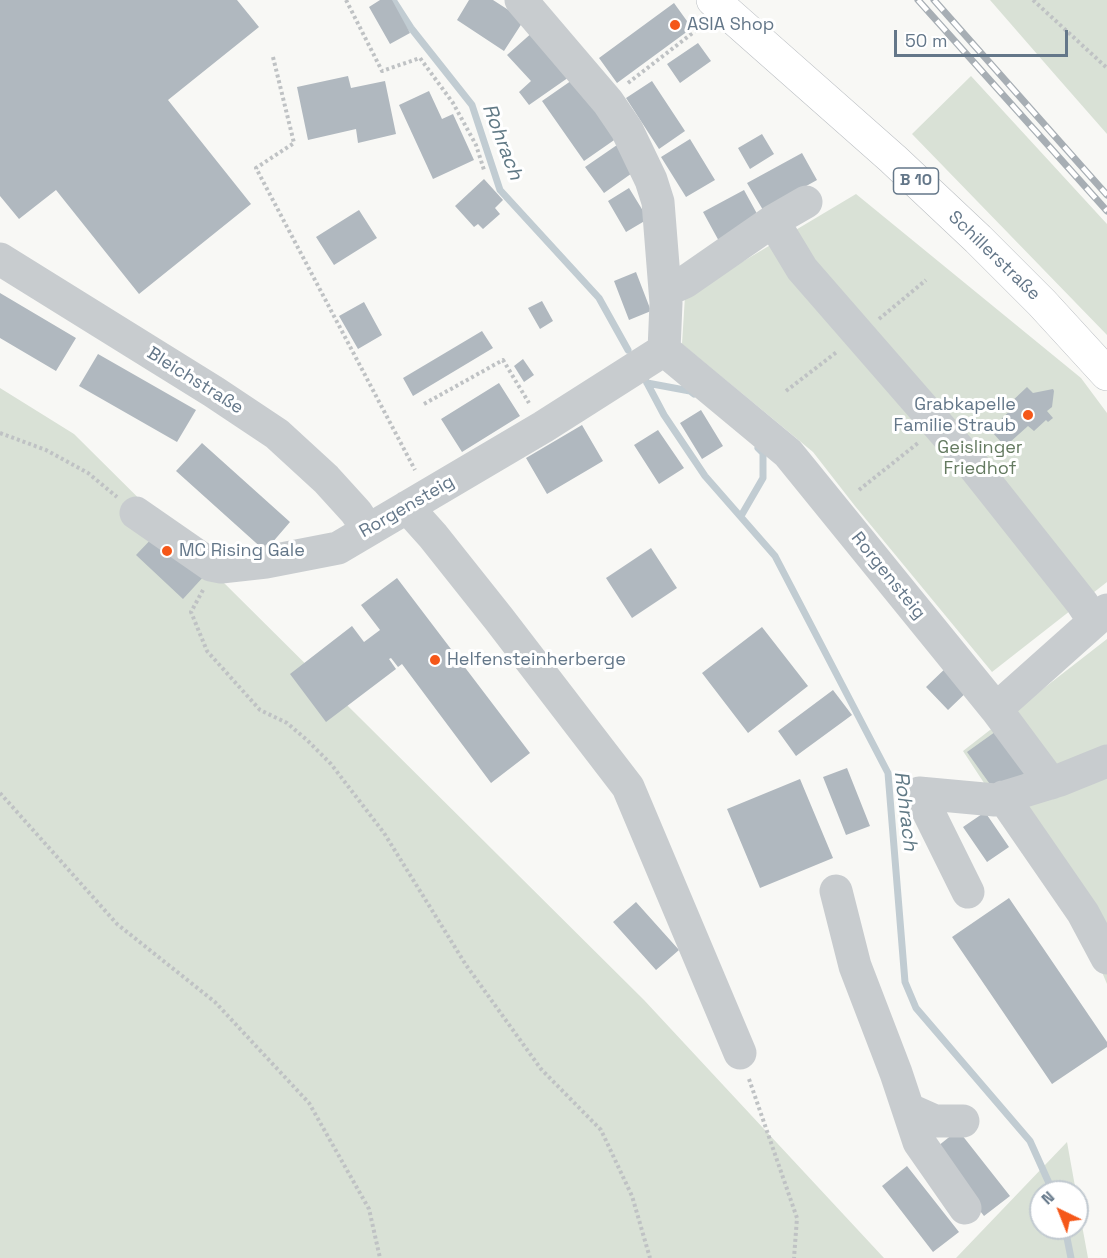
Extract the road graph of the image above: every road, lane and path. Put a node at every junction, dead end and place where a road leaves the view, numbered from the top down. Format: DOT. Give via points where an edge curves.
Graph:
graph roads {
  1 [pos="346,0"];
  2 [pos="521,0"];
  3 [pos="1033,0"];
  4 [pos="718,5"];
  5 [pos="273,57"];
  6 [pos="1107,68"];
  7 [pos="606,100"];
  8 [pos="484,170"];
  9 [pos="806,202"];
  10 [pos="773,221"];
  11 [pos="0,260"];
  12 [pos="664,291"];
  13 [pos="664,350"];
  14 [pos="1107,374"];
  15 [pos="424,404"];
  16 [pos="939,426"];
  17 [pos="543,427"];
  18 [pos="0,433"];
  19 [pos="860,490"];
  20 [pos="417,501"];
  21 [pos="136,513"];
  22 [pos="368,530"];
  23 [pos="216,566"];
  24 [pos="1100,616"];
  25 [pos="996,709"];
  26 [pos="1107,761"];
  27 [pos="1051,783"];
  28 [pos="0,793"];
  29 [pos="1003,797"];
  30 [pos="836,891"];
  31 [pos="968,892"];
  32 [pos="1107,958"];
  33 [pos="740,1053"];
  34 [pos="908,1109"];
  35 [pos="963,1121"];
  36 [pos="965,1208"];
  37 [pos="380,1258"];
  38 [pos="650,1258"];
  39 [pos="794,1258"];
  1 -- 8 [label="path" via="382,71 420,58 453,103 476,145"];
  2 -- 7 [label="street"];
  3 -- 6 [label="path"];
  4 -- 7 [label="path"];
  4 -- 14 [label="main road, Schillerstraße / B 10" via="978,239"];
  5 -- 20 [label="path" via="294,143 256,168"];
  7 -- 12 [label="street" via="643,160 658,202"];
  9 -- 10 [label="street"];
  10 -- 12 [label="street" via="685,282"];
  10 -- 16 [label="street" via="802,269"];
  11 -- 22 [label="street, Bleichstraße" via="277,434 326,479"];
  12 -- 13 [label="street"];
  13 -- 17 [label="street, Rorgensteig"];
  13 -- 25 [label="street, Rorgensteig" via="788,453"];
  15 -- 17 [label="path" via="503,360"];
  16 -- 19 [label="path"];
  16 -- 24 [label="street" via="1082,603"];
  17 -- 20 [label="street, Rorgensteig"];
  18 -- 21 [label="path" via="46,450 88,473"];
  20 -- 22 [label="street, Rorgensteig"];
  20 -- 33 [label="street" via="433,536 628,787"];
  21 -- 23 [label="street"];
  22 -- 23 [label="street, Rorgensteig" via="338,548 246,565"];
  23 -- 38 [label="path" via="191,612 207,651 260,710 287,723 331,764 384,833 466,964 541,1069 601,1130 632,1196"];
  24 -- 25 [label="street"];
  25 -- 27 [label="street, Rorgensteig"];
  26 -- 27 [label="street"];
  27 -- 29 [label="street"];
  28 -- 37 [label="path" via="117,924 215,1002 309,1103 369,1209"];
  29 -- 31 [label="street" via="995,800 919,793"];
  29 -- 32 [label="street" via="1083,913"];
  30 -- 34 [label="street" via="855,966"];
  33 -- 39 [label="path" via="797,1218"];
  34 -- 35 [label="street" via="936,1121"];
  34 -- 36 [label="street" via="919,1142"];
}
